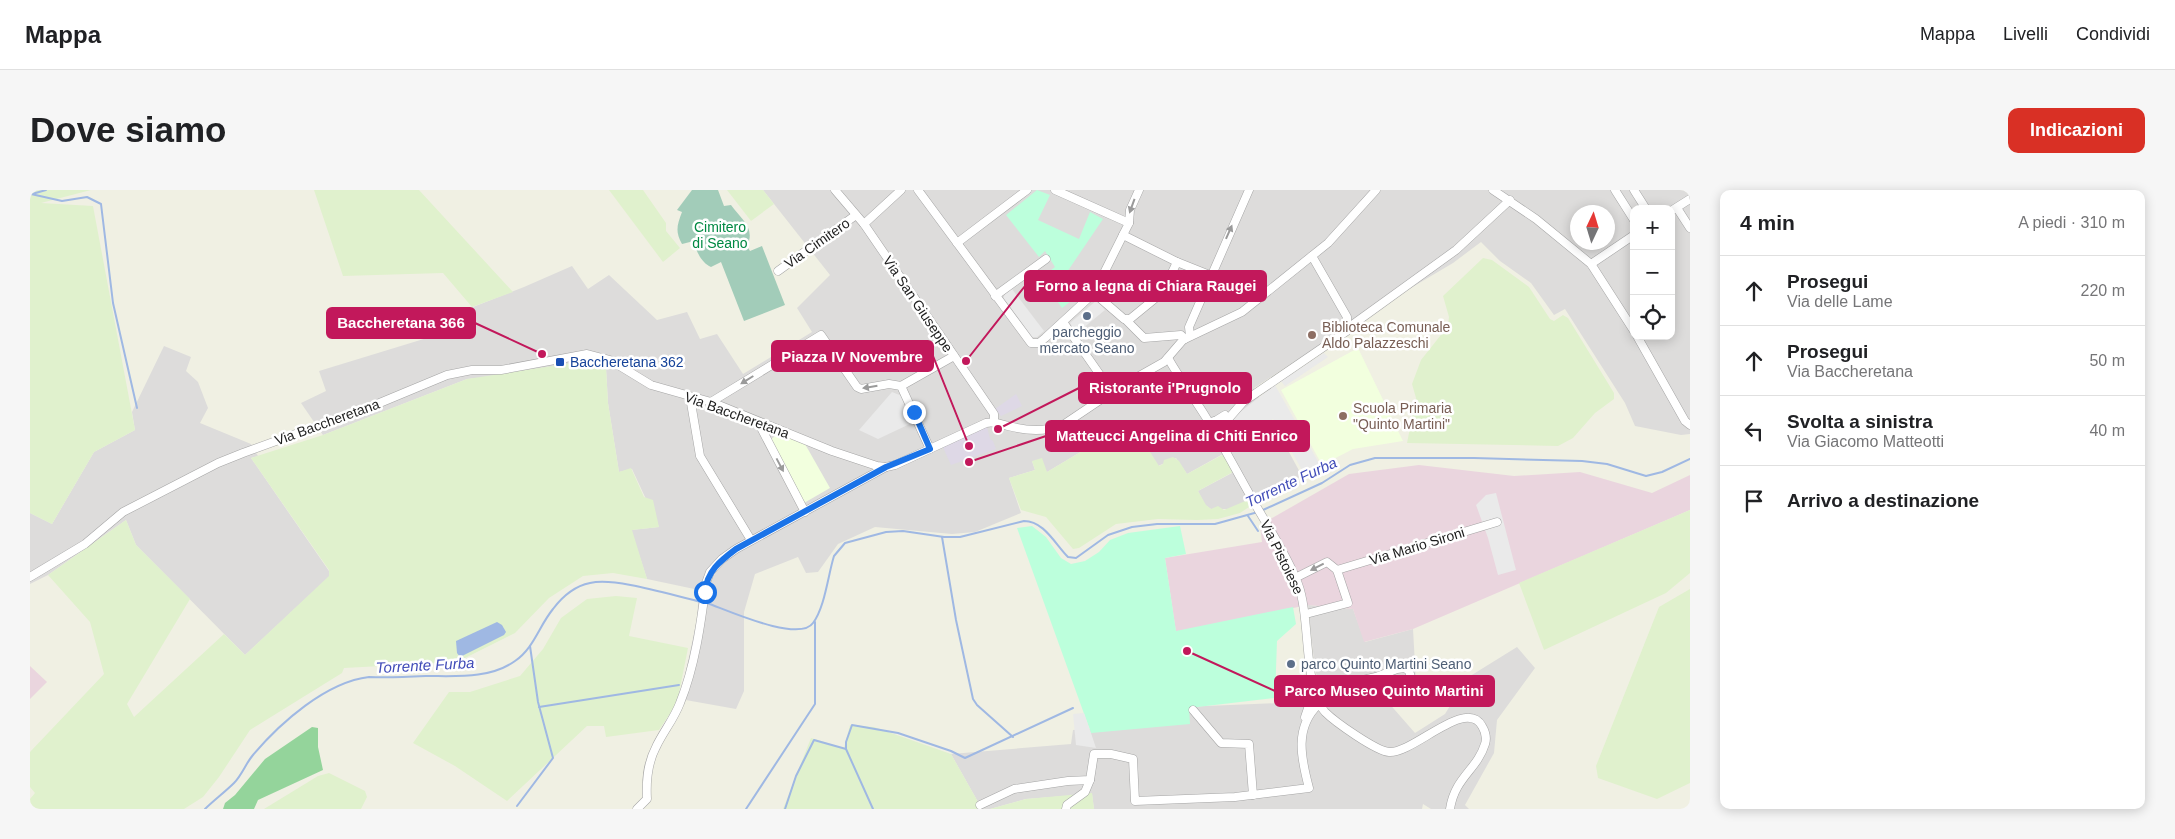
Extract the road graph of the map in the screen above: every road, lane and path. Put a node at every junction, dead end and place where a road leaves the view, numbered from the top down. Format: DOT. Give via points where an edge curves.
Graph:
graph roads {
  1 [pos="835,190"];
  2 [pos="901,190"];
  3 [pos="918,190"];
  4 [pos="1028,190"];
  5 [pos="1055,190"];
  6 [pos="1139,190"];
  7 [pos="1249,190"];
  8 [pos="1376,190"];
  9 [pos="1493,190"];
  10 [pos="1615,190"];
  11 [pos="1634,190"];
  12 [pos="1507,195"];
  13 [pos="1690,199"];
  14 [pos="1643,205"];
  15 [pos="1675,209"];
  16 [pos="1675,211"];
  17 [pos="1630,214"];
  18 [pos="856,215"];
  19 [pos="1129,223"];
  20 [pos="864,224"];
  21 [pos="1690,228"];
  22 [pos="1123,235"];
  23 [pos="1630,238"];
  24 [pos="957,244"];
  25 [pos="1312,256"];
  26 [pos="1046,259"];
  27 [pos="1177,262"];
  28 [pos="1591,264"];
  29 [pos="778,271"];
  30 [pos="1212,276"];
  31 [pos="1094,293"];
  32 [pos="995,296"];
  33 [pos="1128,320"];
  34 [pos="1063,322"];
  35 [pos="1348,325"];
  36 [pos="1630,326"];
  37 [pos="1187,338"];
  38 [pos="1639,340"];
  39 [pos="954,356"];
  40 [pos="1168,358"];
  41 [pos="901,386"];
  42 [pos="1112,392"];
  43 [pos="690,397"];
  44 [pos="711,402"];
  45 [pos="1243,402"];
  46 [pos="1225,415"];
  47 [pos="994,419"];
  48 [pos="758,422"];
  49 [pos="1209,423"];
  50 [pos="1690,425"];
  51 [pos="1218,437"];
  52 [pos="1223,446"];
  53 [pos="930,449"];
  54 [pos="886,467"];
  55 [pos="805,512"];
  56 [pos="1497,522"];
  57 [pos="751,540"];
  58 [pos="1337,570"];
  59 [pos="30,577"];
  60 [pos="1295,578"];
  61 [pos="1306,614"];
  62 [pos="1376,677"];
  63 [pos="1314,691"];
  64 [pos="1319,704"];
  65 [pos="1193,710"];
  66 [pos="1305,724"];
  67 [pos="1090,780"];
  68 [pos="1253,795"];
  69 [pos="980,805"];
  70 [pos="637,809"];
  71 [pos="1066,809"];
  72 [pos="1450,809"];
  1 -- 18 [label="street, Via San Giuseppe"];
  2 -- 20 [label="street"];
  3 -- 24 [label="street"];
  4 -- 24 [label="street"];
  5 -- 19 [label="street"];
  6 -- 19 [label="street, one-way" via="1130,210"];
  30 -- 7 [label="street, one-way"];
  8 -- 25 [label="street"];
  9 -- 12 [label="street"];
  10 -- 17 [label="street"];
  11 -- 14 [label="street"];
  12 -- 28 [label="street"];
  12 -- 35 [label="street" via="1456,250"];
  13 -- 15 [label="street"];
  16 -- 21 [label="street"];
  18 -- 20 [label="street, Via San Giuseppe"];
  18 -- 29 [label="street, Via Cimitero"];
  19 -- 22 [label="street"];
  20 -- 39 [label="street, Via San Giuseppe"];
  22 -- 27 [label="street"];
  22 -- 31 [label="street"];
  23 -- 28 [label="street"];
  24 -- 32 [label="street"];
  25 -- 35 [label="street"];
  25 -- 37 [label="street" via="1242,312"];
  26 -- 32 [label="street"];
  27 -- 30 [label="street"];
  27 -- 33 [label="street" via="1163,292"];
  28 -- 36 [label="street"];
  30 -- 37 [label="street" via="1188,327"];
  31 -- 33 [label="street"];
  31 -- 34 [label="street"];
  32 -- 34 [label="street" via="1031,344 1039,343"];
  33 -- 37 [label="street" via="1144,338 1181,335"];
  34 -- 42 [label="street"];
  35 -- 45 [label="street" via="1344,334"];
  37 -- 40 [label="street"];
  38 -- 50 [label="street"];
  39 -- 41 [label="street"];
  39 -- 47 [label="street, Via San Giuseppe"];
  40 -- 42 [label="street"];
  40 -- 49 [label="street, Via Pistoiese"];
  41 -- 44 [label="street, one-way" via="857,387 821,335"];
  41 -- 53 [label="street"];
  42 -- 47 [label="street" via="1054,428 1033,431"];
  43 -- 44 [label="street, Via Baccheretana"];
  43 -- 57 [label="street" via="700,456"];
  43 -- 59 [label="street, Via Baccheretana" via="642,381 610,360 595,355 447,375 218,463 123,512 85,544"];
  44 -- 48 [label="street, Via Baccheretana"];
  45 -- 46 [label="street"];
  45 -- 52 [label="street" via="1229,418"];
  46 -- 49 [label="street"];
  46 -- 51 [label="street"];
  47 -- 53 [label="street"];
  48 -- 54 [label="street, Via Baccheretana" via="832,451"];
  48 -- 55 [label="street, one-way"];
  49 -- 51 [label="street, Via Pistoiese"];
  51 -- 52 [label="street, Via Pistoiese"];
  52 -- 60 [label="street, Via Pistoiese"];
  53 -- 54 [label="street"];
  54 -- 55 [label="street"];
  55 -- 57 [label="street"];
  56 -- 58 [label="street, Via Mario Sironi"];
  57 -- 70 [label="street" via="722,559 710,572 688,681 680,705 649,763 647,799"];
  58 -- 60 [label="street, Via Mario Sironi, one-way" via="1327,562"];
  58 -- 61 [label="street" via="1348,604"];
  60 -- 61 [label="street, Via Pistoiese"];
  61 -- 63 [label="street, Via Pistoiese"];
  62 -- 63 [label="street"];
  63 -- 64 [label="street, Via Pistoiese"];
  63 -- 66 [label="street"];
  64 -- 66 [label="street"];
  64 -- 72 [label="street, Via Pistoiese" via="1326,713 1366,742 1389,752 1406,748 1459,718 1478,720 1486,734 1486,743 1453,793"];
  65 -- 68 [label="street" via="1221,743 1249,744"];
  66 -- 68 [label="street" via="1303,766 1309,788"];
  67 -- 68 [label="street" via="1094,754 1111,754 1133,758 1135,801"];
  67 -- 69 [label="street" via="1014,790"];
  67 -- 71 [label="street" via="1085,792"];
}
